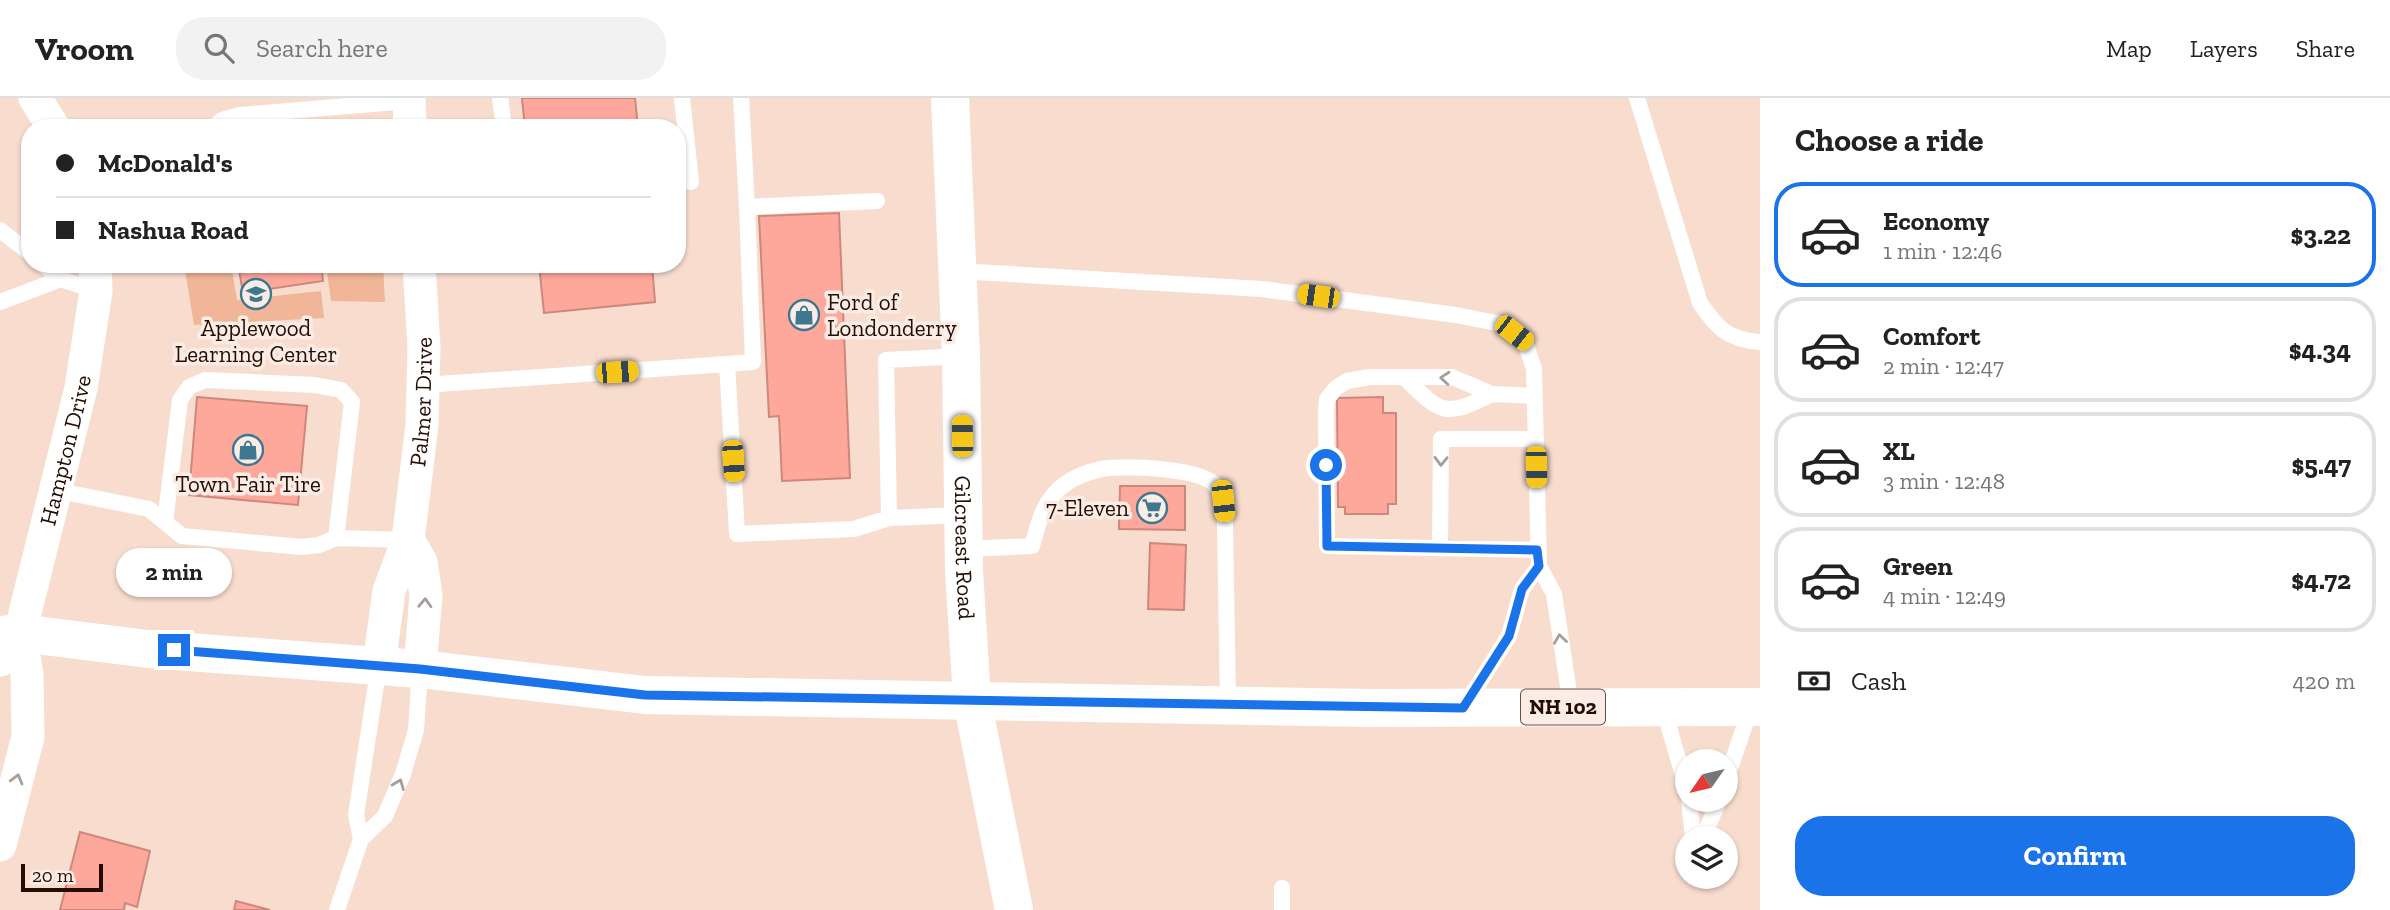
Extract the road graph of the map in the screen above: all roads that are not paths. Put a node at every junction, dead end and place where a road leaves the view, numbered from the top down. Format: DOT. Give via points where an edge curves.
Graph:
graph roads {
  1 [pos="35,98"];
  2 [pos="500,98"];
  3 [pos="682,98"];
  4 [pos="741,98"];
  5 [pos="950,98"];
  6 [pos="1637,98"];
  7 [pos="409,109"];
  8 [pos="48,119"];
  9 [pos="225,119"];
  10 [pos="503,119"];
  11 [pos="684,119"];
  12 [pos="686,135"];
  13 [pos="691,182"];
  14 [pos="877,201"];
  15 [pos="747,206"];
  16 [pos="0,230"];
  17 [pos="21,247"];
  18 [pos="958,271"];
  19 [pos="54,273"];
  20 [pos="420,273"];
  21 [pos="96,278"];
  22 [pos="61,279"];
  23 [pos="0,302"];
  24 [pos="1760,342"];
  25 [pos="961,356"];
  26 [pos="727,364"];
  27 [pos="1404,377"];
  28 [pos="424,385"];
  29 [pos="1492,394"];
  30 [pos="1535,396"];
  31 [pos="1536,439"];
  32 [pos="55,490"];
  33 [pos="889,517"];
  34 [pos="165,522"];
  35 [pos="963,532"];
  36 [pos="336,537"];
  37 [pos="408,540"];
  38 [pos="1440,548"];
  39 [pos="1538,558"];
  40 [pos="5,637"];
  41 [pos="379,665"];
  42 [pos="420,669"];
  43 [pos="972,701"];
  44 [pos="1228,705"];
  45 [pos="1571,706"];
  46 [pos="1663,707"];
  47 [pos="1755,707"];
  48 [pos="1463,708"];
  49 [pos="1675,749"];
  50 [pos="1738,750"];
  51 [pos="361,839"];
  52 [pos="0,845"];
  53 [pos="1282,888"];
  54 [pos="337,910"];
  55 [pos="1014,910"];
  56 [pos="1282,910"];
  1 -- 8 [label="street"];
  2 -- 10 [label="lane"];
  3 -- 11 [label="lane"];
  4 -- 15 [label="lane"];
  5 -- 18 [label="main road, Gilcreast Road"];
  6 -- 24 [label="lane" via="1700,303 1727,335"];
  7 -- 9 [label="lane" via="240,114"];
  12 -- 13 [label="lane"];
  14 -- 15 [label="lane"];
  15 -- 26 [label="lane" via="753,362"];
  16 -- 17 [label="lane"];
  18 -- 25 [label="main road, Gilcreast Road"];
  18 -- 30 [label="lane" via="1262,289 1502,324 1525,342 1534,369"];
  19 -- 22 [label="lane"];
  20 -- 28 [label="street, Palmer Drive"];
  21 -- 22 [label="lane"];
  21 -- 32 [label="street, Hampton Drive" via="81,388"];
  22 -- 23 [label="lane"];
  25 -- 33 [label="lane" via="886,360"];
  25 -- 35 [label="main road, Gilcreast Road"];
  26 -- 28 [label="lane"];
  26 -- 33 [label="lane" via="737,534 854,529"];
  29 -- 27 [label="lane, one-way" via="1452,377"];
  27 -- 29 [label="lane" via="1443,409 1455,410"];
  27 -- 38 [label="lane" via="1347,381 1327,399 1327,546"];
  28 -- 37 [label="street, Palmer Drive"];
  29 -- 30 [label="lane"];
  30 -- 31 [label="lane"];
  31 -- 38 [label="lane, one-way" via="1441,439"];
  31 -- 39 [label="lane"];
  32 -- 34 [label="lane" via="149,509"];
  32 -- 40 [label="street, Hampton Drive"];
  33 -- 35 [label="lane"];
  34 -- 36 [label="lane" via="182,536 302,547"];
  34 -- 36 [label="lane" via="180,400 189,387 205,380 314,385 341,390 352,402"];
  35 -- 43 [label="main road, Gilcreast Road"];
  35 -- 44 [label="lane" via="1032,546 1044,509 1059,489 1081,475 1109,468 1185,471 1206,477 1217,486 1223,501"];
  36 -- 37 [label="lane"];
  37 -- 41 [label="street, Palmer Drive" via="389,591"];
  42 -- 37 [label="street, one-way" via="426,596 421,562"];
  38 -- 39 [label="lane"];
  45 -- 39 [label="lane, one-way" via="1554,594"];
  39 -- 48 [label="lane" via="1522,589 1509,636"];
  40 -- 41 [label="main road, NH 102"];
  52 -- 40 [label="street, one-way" via="29,737 27,675"];
  41 -- 42 [label="main road, NH 102"];
  41 -- 51 [label="lane" via="356,815"];
  42 -- 43 [label="main road, NH 102" via="645,695"];
  51 -- 42 [label="lane, one-way" via="385,816 403,774 416,730"];
  43 -- 44 [label="main road, NH 102"];
  43 -- 55 [label="main road, Gilcreast Road"];
  44 -- 48 [label="main road, NH 102"];
  45 -- 46 [label="main road, NH 102"];
  45 -- 48 [label="main road, NH 102"];
  46 -- 47 [label="main road, NH 102"];
  46 -- 49 [label="lane"];
  47 -- 50 [label="lane"];
  51 -- 54 [label="lane"];
  53 -- 56 [label="lane"];
}
